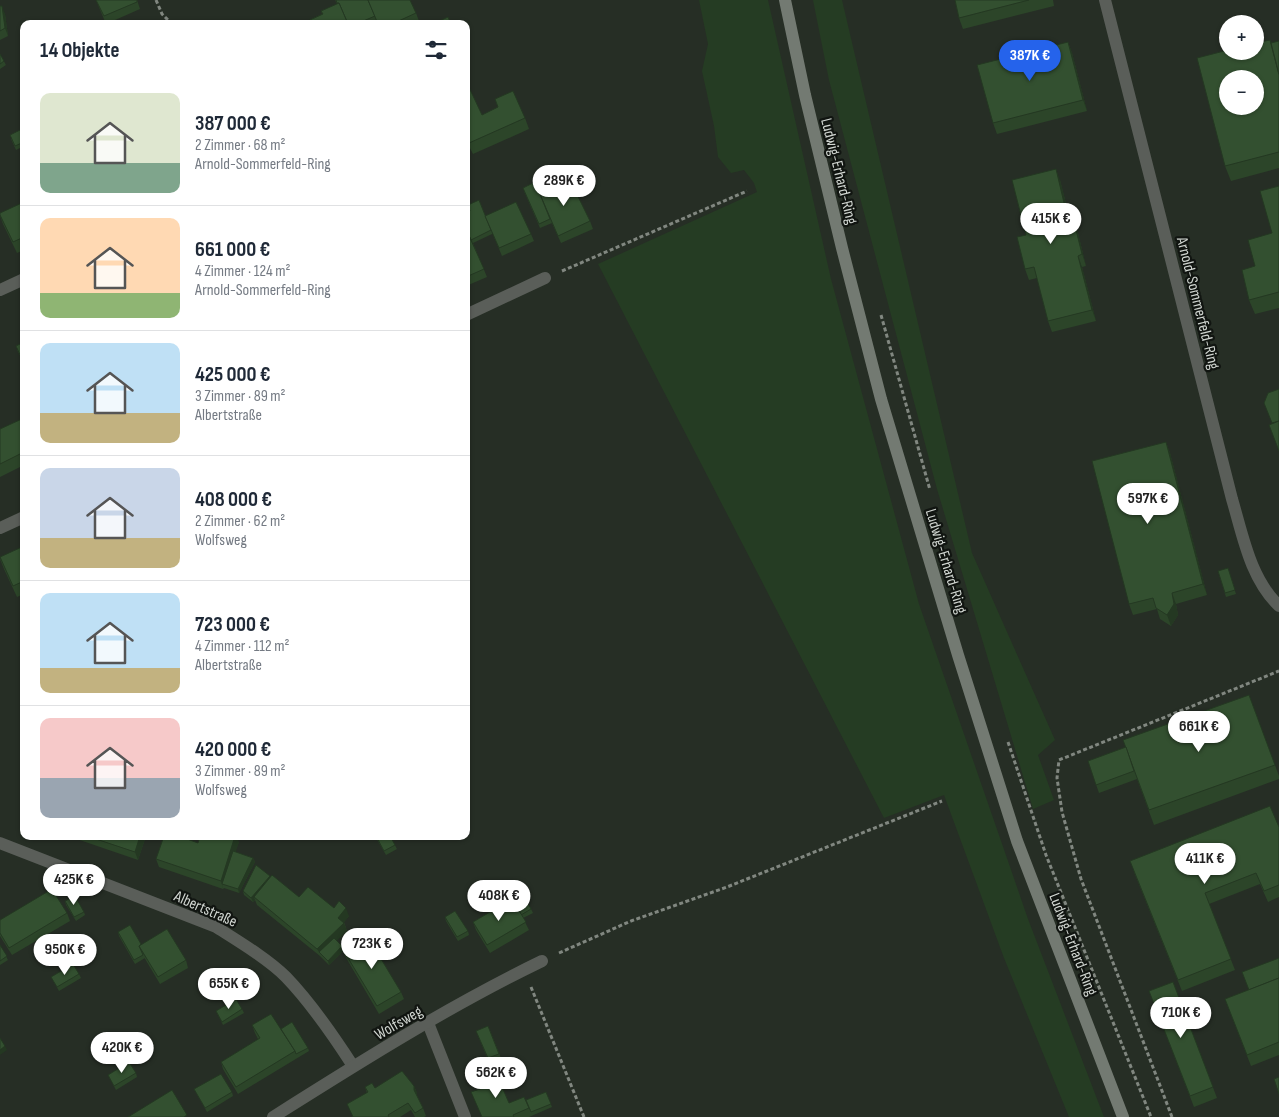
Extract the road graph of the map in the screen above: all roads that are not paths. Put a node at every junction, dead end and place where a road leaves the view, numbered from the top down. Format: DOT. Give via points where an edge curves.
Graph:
graph roads {
  1 [pos="785,0"];
  2 [pos="1105,0"];
  3 [pos="545,278"];
  4 [pos="20,282"];
  5 [pos="0,290"];
  6 [pos="470,313"];
  7 [pos="20,519"];
  8 [pos="0,528"];
  9 [pos="1279,606"];
  10 [pos="0,843"];
  11 [pos="542,961"];
  12 [pos="428,1022"];
  13 [pos="353,1066"];
  14 [pos="273,1117"];
  15 [pos="465,1117"];
  16 [pos="1123,1117"];
  1 -- 16 [label="main road, Ludwig-Erhard-Ring" via="847,266 882,399 952,636 1017,841"];
  2 -- 9 [label="street, Arnold-Sommerfeld-Ring" via="1232,499 1255,573"];
  3 -- 6 [label="street"];
  4 -- 5 [label="street"];
  7 -- 8 [label="street"];
  10 -- 13 [label="street, Albertstraße" via="216,928 243,944 285,976 329,1028"];
  11 -- 12 [label="street, Wolfsweg"];
  12 -- 13 [label="street, Wolfsweg"];
  12 -- 15 [label="street"];
  13 -- 14 [label="street, Wolfsweg"];
}
